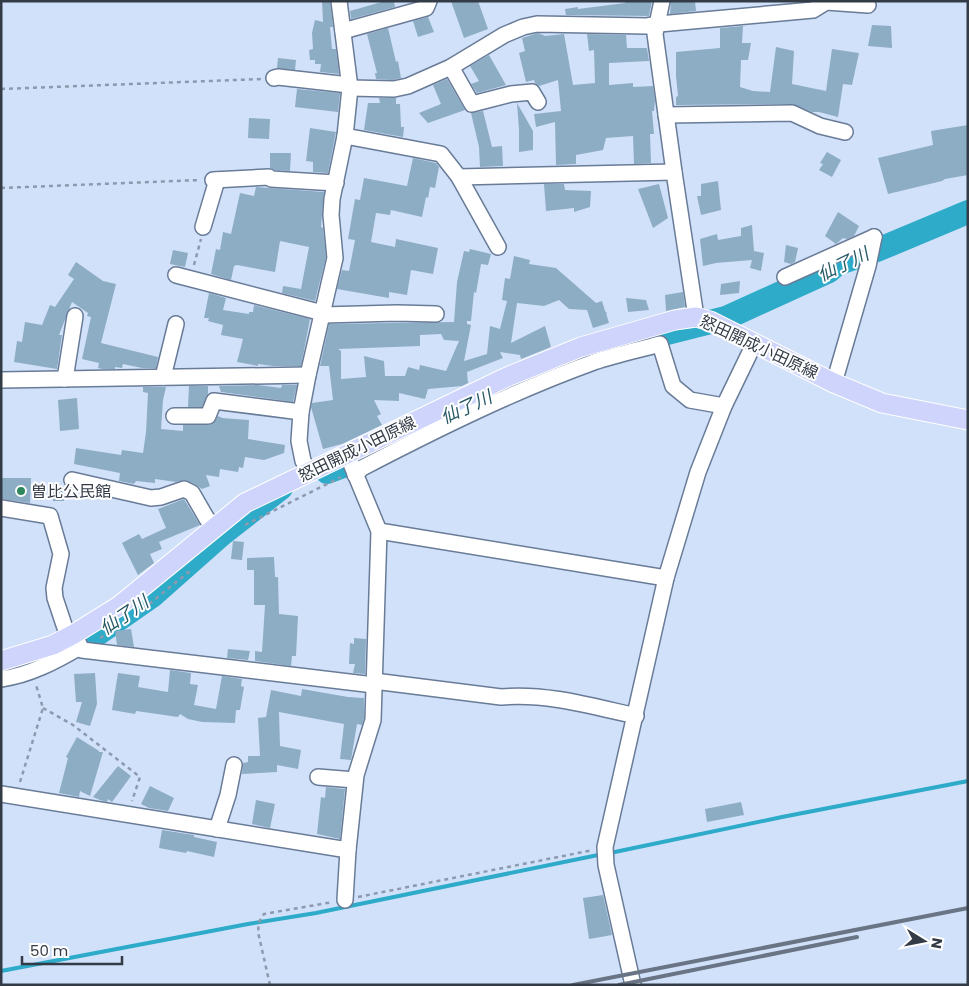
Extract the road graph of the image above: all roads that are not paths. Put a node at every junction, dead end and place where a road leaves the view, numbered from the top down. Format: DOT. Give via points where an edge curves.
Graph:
graph roads {
  1 [pos="339,1"];
  2 [pos="429,1"];
  3 [pos="662,1"];
  4 [pos="868,5"];
  5 [pos="659,24"];
  6 [pos="342,31"];
  7 [pos="451,67"];
  8 [pos="274,78"];
  9 [pos="350,87"];
  10 [pos="538,102"];
  11 [pos="666,116"];
  12 [pos="845,132"];
  13 [pos="345,136"];
  14 [pos="674,172"];
  15 [pos="459,177"];
  16 [pos="336,183"];
  17 [pos="204,228"];
  18 [pos="498,247"];
  19 [pos="183,277"];
  20 [pos="785,277"];
  21 [pos="436,314"];
  22 [pos="323,315"];
  23 [pos="75,316"];
  24 [pos="696,317"];
  25 [pos="176,324"];
  26 [pos="754,344"];
  27 [pos="308,375"];
  28 [pos="164,377"];
  29 [pos="66,379"];
  30 [pos="1,380"];
  31 [pos="834,382"];
  32 [pos="724,406"];
  33 [pos="301,412"];
  34 [pos="174,416"];
  35 [pos="968,420"];
  36 [pos="347,454"];
  37 [pos="310,472"];
  38 [pos="354,475"];
  39 [pos="72,480"];
  40 [pos="1,508"];
  41 [pos="216,526"];
  42 [pos="379,531"];
  43 [pos="666,578"];
  44 [pos="74,639"];
  45 [pos="1,661"];
  46 [pos="1,679"];
  47 [pos="374,683"];
  48 [pos="636,716"];
  49 [pos="234,764"];
  50 [pos="318,777"];
  51 [pos="355,780"];
  52 [pos="8,795"];
  53 [pos="217,829"];
  54 [pos="348,850"];
  55 [pos="345,900"];
  56 [pos="633,985"];
  1 -- 6 [label="street"];
  2 -- 6 [label="street" via="426,8"];
  3 -- 5 [label="street"];
  4 -- 5 [label="street" via="826,2 813,10"];
  5 -- 7 [label="street" via="537,24 504,35"];
  5 -- 11 [label="street" via="655,34"];
  6 -- 9 [label="street"];
  7 -- 9 [label="street" via="394,89"];
  7 -- 10 [label="street" via="472,104 532,92"];
  8 -- 9 [label="street"];
  9 -- 13 [label="street"];
  11 -- 12 [label="street" via="792,113 820,126"];
  11 -- 14 [label="street"];
  13 -- 15 [label="street" via="441,154"];
  13 -- 16 [label="street"];
  14 -- 15 [label="street"];
  14 -- 24 [label="street"];
  15 -- 18 [label="street"];
  16 -- 17 [label="street" via="269,177 215,180"];
  16 -- 22 [label="street" via="331,215 335,258"];
  19 -- 22 [label="street"];
  20 -- 31 [label="street" via="874,237"];
  21 -- 22 [label="street"];
  22 -- 27 [label="street"];
  23 -- 29 [label="street"];
  24 -- 26 [label="main road, 怒田開成小田原線"];
  24 -- 36 [label="main road, 怒田開成小田原線" via="675,320 573,350 507,377"];
  25 -- 28 [label="street"];
  26 -- 31 [label="main road, 怒田開成小田原線"];
  26 -- 32 [label="street"];
  27 -- 28 [label="street"];
  27 -- 33 [label="street"];
  28 -- 29 [label="street"];
  29 -- 30 [label="street"];
  31 -- 35 [label="main road, 怒田開成小田原線" via="882,404"];
  32 -- 38 [label="street" via="690,400 673,386 660,344 595,362 540,384 449,423"];
  32 -- 43 [label="street" via="698,472"];
  33 -- 34 [label="street" via="214,401 208,416"];
  33 -- 37 [label="street" via="299,441 303,461"];
  36 -- 37 [label="main road, 怒田開成小田原線"];
  36 -- 38 [label="street"];
  37 -- 41 [label="main road, 怒田開成小田原線" via="245,503"];
  38 -- 42 [label="street"];
  39 -- 41 [label="street" via="109,482 151,498 184,489 192,493 207,519"];
  40 -- 44 [label="street" via="50,516 62,554 54,588 55,598"];
  41 -- 44 [label="main road, 怒田開成小田原線"];
  42 -- 43 [label="street"];
  42 -- 47 [label="street"];
  43 -- 48 [label="street"];
  44 -- 45 [label="main road, 怒田開成小田原線"];
  44 -- 46 [label="street" via="60,659 32,672"];
  44 -- 47 [label="street" via="82,650"];
  47 -- 48 [label="street" via="501,697 552,698"];
  47 -- 51 [label="street" via="373,720"];
  48 -- 56 [label="street" via="606,847 606,865"];
  49 -- 53 [label="street"];
  50 -- 51 [label="street"];
  51 -- 54 [label="street"];
  52 -- 53 [label="street"];
  53 -- 54 [label="street"];
  54 -- 55 [label="street"];
}
